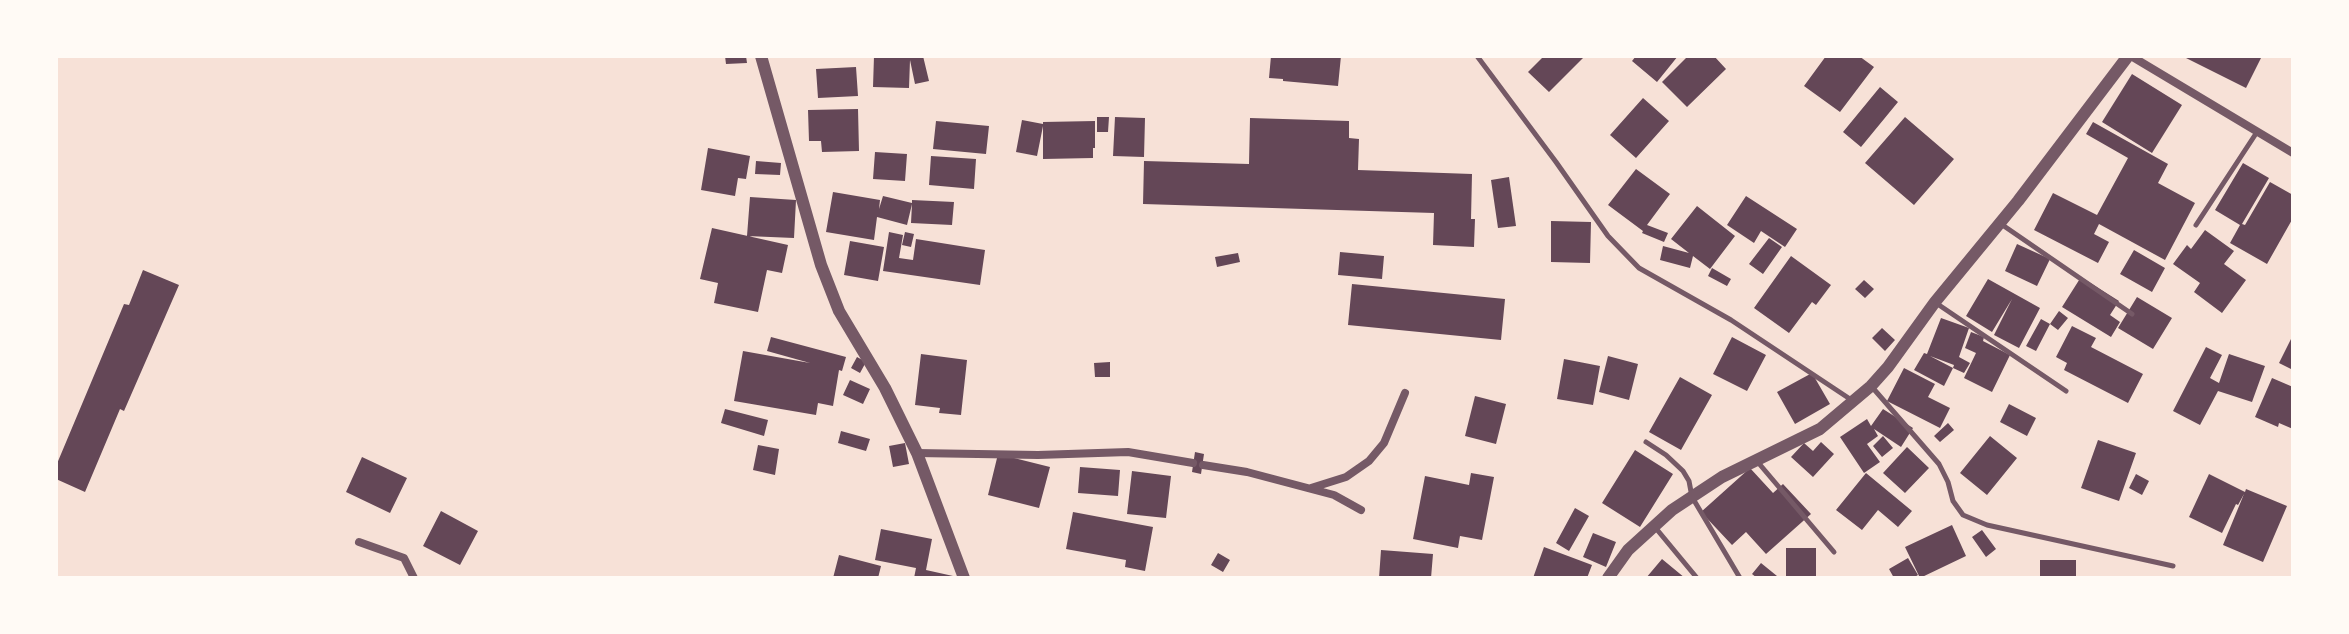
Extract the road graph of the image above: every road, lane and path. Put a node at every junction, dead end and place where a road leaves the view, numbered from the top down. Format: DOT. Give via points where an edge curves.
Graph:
graph roads {
  1 [pos="761,56"];
  2 [pos="1477,56"];
  3 [pos="2130,56"];
  4 [pos="2257,132"];
  5 [pos="2293,153"];
  6 [pos="2001,223"];
  7 [pos="2196,225"];
  8 [pos="1935,302"];
  9 [pos="2132,314"];
  10 [pos="1871,386"];
  11 [pos="2066,391"];
  12 [pos="1405,393"];
  13 [pos="1854,402"];
  14 [pos="1646,442"];
  15 [pos="917,453"];
  16 [pos="1755,459"];
  17 [pos="1311,489"];
  18 [pos="1692,497"];
  19 [pos="1361,510"];
  20 [pos="1654,525"];
  21 [pos="359,542"];
  22 [pos="1834,552"];
  23 [pos="2173,566"];
  24 [pos="414,578"];
  25 [pos="964,578"];
  26 [pos="1608,578"];
  27 [pos="1697,578"];
  28 [pos="1740,578"];
  1 -- 15 [label="street" via="839,311"];
  2 -- 13 [label="lane" via="1608,236 1639,268 1731,320"];
  3 -- 4 [label="street"];
  3 -- 6 [label="street"];
  4 -- 5 [label="street"];
  4 -- 7 [label="lane"];
  6 -- 8 [label="street"];
  6 -- 9 [label="lane"];
  8 -- 10 [label="street"];
  8 -- 11 [label="lane"];
  10 -- 13 [label="street"];
  10 -- 23 [label="lane" via="1939,464 1963,515 1987,525"];
  12 -- 17 [label="street" via="1384,443 1369,461 1346,477"];
  13 -- 16 [label="street" via="1820,429"];
  14 -- 18 [label="lane" via="1683,471"];
  15 -- 17 [label="street" via="1128,452"];
  15 -- 25 [label="street"];
  16 -- 18 [label="street"];
  16 -- 22 [label="lane"];
  17 -- 19 [label="street"];
  18 -- 20 [label="street"];
  18 -- 28 [label="lane"];
  20 -- 26 [label="street"];
  20 -- 27 [label="lane"];
  21 -- 24 [label="street" via="404,558"];
}
